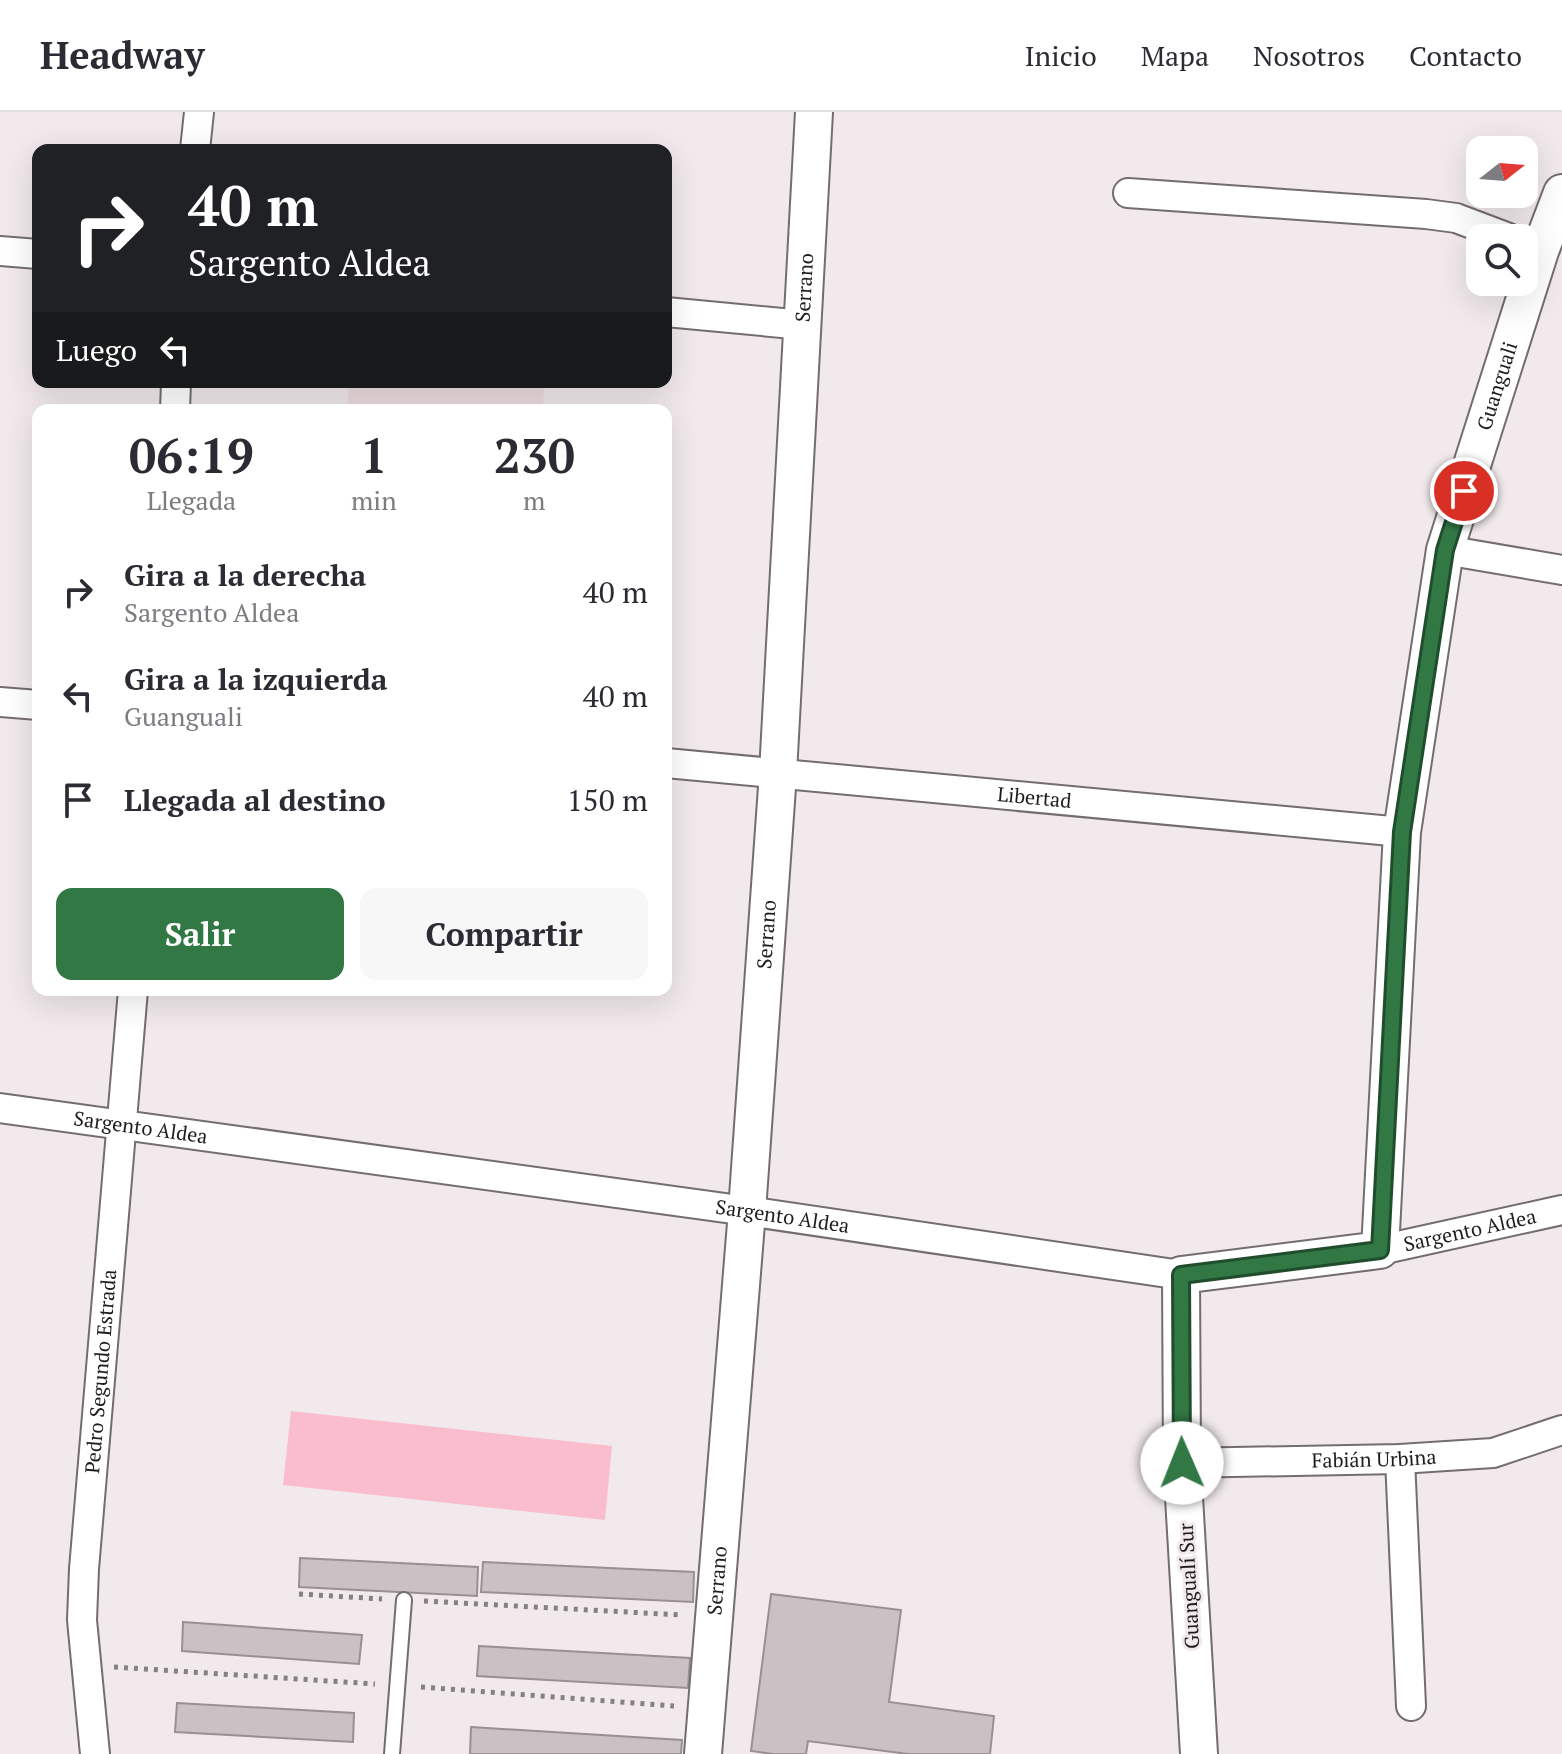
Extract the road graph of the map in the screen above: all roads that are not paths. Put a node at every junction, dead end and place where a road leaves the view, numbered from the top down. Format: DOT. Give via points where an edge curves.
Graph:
graph roads {
  1 [pos="199,112"];
  2 [pos="814,112"];
  3 [pos="196,144"];
  4 [pos="1128,193"];
  5 [pos="1562,193"];
  6 [pos="1472,224"];
  7 [pos="1538,225"];
  8 [pos="0,251"];
  9 [pos="32,254"];
  10 [pos="1511,296"];
  11 [pos="672,313"];
  12 [pos="803,325"];
  13 [pos="1445,550"];
  14 [pos="1562,570"];
  15 [pos="0,702"];
  16 [pos="32,705"];
  17 [pos="672,764"];
  18 [pos="778,773"];
  19 [pos="1402,832"];
  20 [pos="133,996"];
  21 [pos="0,1108"];
  22 [pos="122,1124"];
  23 [pos="1562,1210"];
  24 [pos="747,1211"];
  25 [pos="1380,1250"];
  26 [pos="1181,1275"];
  27 [pos="1562,1430"];
  28 [pos="1400,1459"];
  29 [pos="1182,1463"];
  30 [pos="404,1600"];
  31 [pos="1411,1706"];
  32 [pos="95,1754"];
  33 [pos="392,1754"];
  34 [pos="703,1754"];
  35 [pos="1199,1754"];
  1 -- 3 [label="street"];
  2 -- 12 [label="street, Serrano"];
  4 -- 6 [label="street" via="1426,214"];
  5 -- 7 [label="street, Guanguali"];
  8 -- 9 [label="street"];
  10 -- 13 [label="street, Guanguali"];
  11 -- 12 [label="street"];
  12 -- 18 [label="street, Serrano"];
  13 -- 14 [label="street"];
  13 -- 19 [label="street, Guanguali"];
  15 -- 16 [label="street"];
  17 -- 18 [label="street, Libertad"];
  18 -- 19 [label="street, Libertad"];
  18 -- 24 [label="street, Serrano"];
  19 -- 25 [label="street, Guanguali"];
  20 -- 22 [label="street, Pedro Segundo Estrada"];
  21 -- 22 [label="street, Sargento Aldea"];
  22 -- 24 [label="street, Sargento Aldea"];
  22 -- 32 [label="street, Pedro Segundo Estrada" via="84,1569 82,1620"];
  23 -- 25 [label="street, Sargento Aldea"];
  24 -- 26 [label="street, Sargento Aldea"];
  24 -- 34 [label="street, Serrano"];
  25 -- 26 [label="street, Sargento Aldea"];
  26 -- 29 [label="street, Guangualí Sur"];
  27 -- 28 [label="street, Fabián Urbina" via="1493,1453"];
  28 -- 29 [label="street, Fabián Urbina"];
  28 -- 31 [label="street"];
  29 -- 35 [label="street, Guangualí Sur"];
  30 -- 33 [label="lane"];
}
